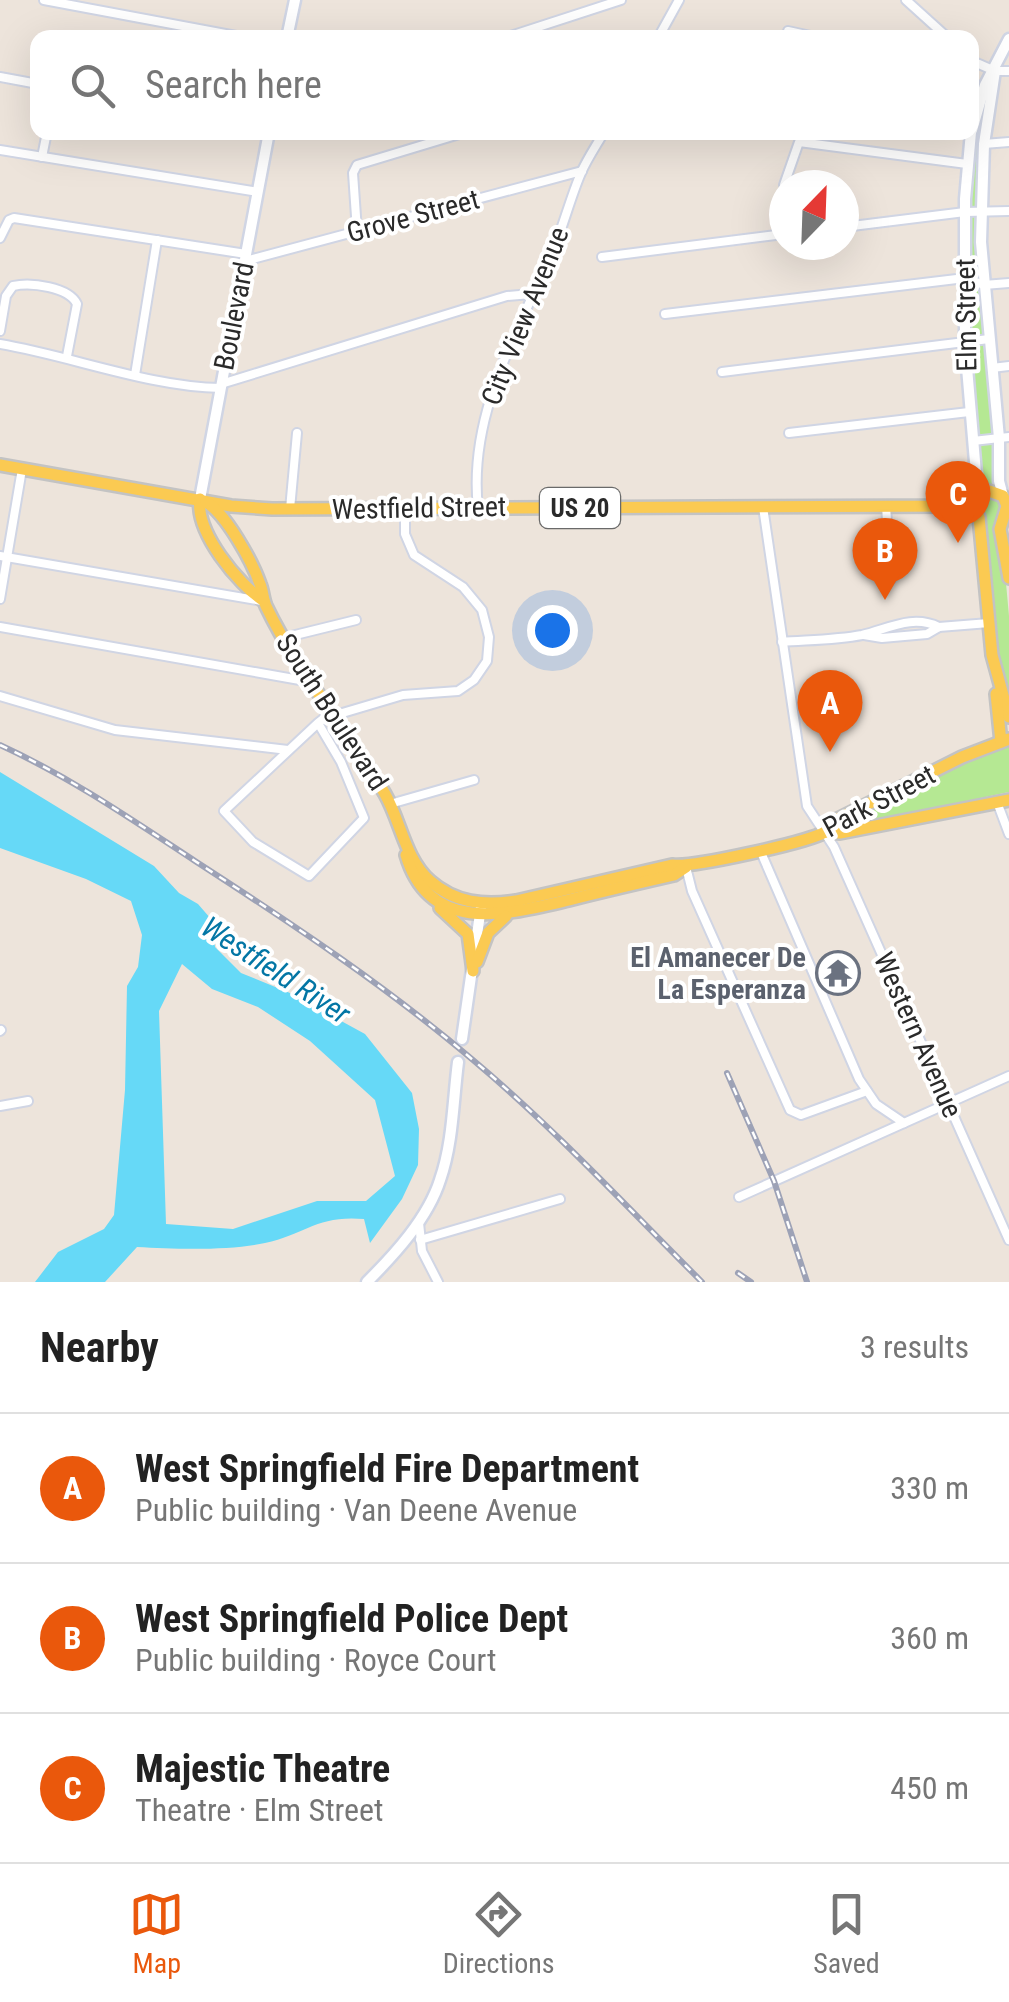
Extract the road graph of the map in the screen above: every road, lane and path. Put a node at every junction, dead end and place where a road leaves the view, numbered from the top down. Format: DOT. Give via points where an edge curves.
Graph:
graph roads {
  1 [pos="44,0"];
  2 [pos="295,0"];
  3 [pos="621,0"];
  4 [pos="679,0"];
  5 [pos="906,0"];
  6 [pos="205,30"];
  7 [pos="289,30"];
  8 [pos="529,30"];
  9 [pos="662,30"];
  10 [pos="939,30"];
  11 [pos="1009,39"];
  12 [pos="979,64"];
  13 [pos="1009,71"];
  14 [pos="994,72"];
  15 [pos="0,77"];
  16 [pos="30,83"];
  17 [pos="979,108"];
  18 [pos="979,116"];
  19 [pos="45,140"];
  20 [pos="268,140"];
  21 [pos="440,140"];
  22 [pos="599,140"];
  23 [pos="970,140"];
  24 [pos="1009,142"];
  25 [pos="984,144"];
  26 [pos="970,145"];
  27 [pos="0,150"];
  28 [pos="42,157"];
  29 [pos="967,164"];
  30 [pos="789,170"];
  31 [pos="582,171"];
  32 [pos="258,192"];
  33 [pos="1009,211"];
  34 [pos="965,212"];
  35 [pos="981,212"];
  36 [pos="859,224"];
  37 [pos="357,231"];
  38 [pos="769,236"];
  39 [pos="0,237"];
  40 [pos="157,240"];
  41 [pos="602,257"];
  42 [pos="246,258"];
  43 [pos="965,278"];
  44 [pos="1009,283"];
  45 [pos="984,285"];
  46 [pos="531,294"];
  47 [pos="665,314"];
  48 [pos="0,331"];
  49 [pos="989,339"];
  50 [pos="0,344"];
  51 [pos="965,344"];
  52 [pos="67,356"];
  53 [pos="1009,366"];
  54 [pos="992,368"];
  55 [pos="722,372"];
  56 [pos="136,375"];
  57 [pos="221,386"];
  58 [pos="968,412"];
  59 [pos="297,433"];
  60 [pos="789,433"];
  61 [pos="1004,437"];
  62 [pos="973,442"];
  63 [pos="0,465"];
  64 [pos="22,468"];
  65 [pos="1003,496"];
  66 [pos="200,500"];
  67 [pos="886,506"];
  68 [pos="763,507"];
  69 [pos="978,507"];
  70 [pos="252,508"];
  71 [pos="405,508"];
  72 [pos="478,508"];
  73 [pos="290,509"];
  74 [pos="1002,518"];
  75 [pos="233,535"];
  76 [pos="4,557"];
  77 [pos="1008,572"];
  78 [pos="891,579"];
  79 [pos="0,598"];
  80 [pos="264,601"];
  81 [pos="356,620"];
  82 [pos="989,622"];
  83 [pos="0,627"];
  84 [pos="283,638"];
  85 [pos="782,642"];
  86 [pos="992,655"];
  87 [pos="312,682"];
  88 [pos="0,696"];
  89 [pos="332,712"];
  90 [pos="1008,712"];
  91 [pos="318,722"];
  92 [pos="1005,740"];
  93 [pos="288,750"];
  94 [pos="474,780"];
  95 [pos="1003,801"];
  96 [pos="390,804"];
  97 [pos="398,824"];
  98 [pos="825,832"];
  99 [pos="1009,834"];
  100 [pos="760,850"];
  101 [pos="686,867"];
  102 [pos="414,878"];
  103 [pos="481,909"];
  104 [pos="522,910"];
  105 [pos="473,971"];
  106 [pos="462,1039"];
  107 [pos="458,1062"];
  108 [pos="1009,1076"];
  109 [pos="866,1090"];
  110 [pos="28,1101"];
  111 [pos="948,1102"];
  112 [pos="0,1106"];
  113 [pos="904,1124"];
  114 [pos="739,1198"];
  115 [pos="560,1199"];
  116 [pos="420,1218"];
  117 [pos="420,1240"];
  118 [pos="1009,1240"];
  119 [pos="367,1282"];
  120 [pos="438,1282"];
  1 -- 6 [label="street"];
  2 -- 7 [label="main road"];
  3 -- 8 [label="street"];
  4 -- 9 [label="street"];
  5 -- 10 [label="street"];
  11 -- 14 [label="main road, Elm Street"];
  12 -- 14 [label="street"];
  13 -- 14 [label="street"];
  14 -- 17 [label="main road, Elm Street"];
  15 -- 16 [label="street"];
  18 -- 25 [label="main road, Elm Street"];
  19 -- 28 [label="street"];
  20 -- 32 [label="main road, Boulevard"];
  21 -- 37 [label="street" via="357,165"];
  22 -- 31 [label="street, City View Avenue"];
  23 -- 26 [label="main road, Elm Street"];
  24 -- 25 [label="street"];
  25 -- 26 [label="street"];
  25 -- 35 [label="main road, Elm Street"];
  26 -- 29 [label="main road, Elm Street"];
  27 -- 28 [label="street"];
  28 -- 32 [label="street"];
  29 -- 30 [label="street" via="799,142"];
  29 -- 34 [label="main road, Elm Street"];
  31 -- 37 [label="street, Grove Street"];
  31 -- 46 [label="street, City View Avenue"];
  32 -- 42 [label="main road, Boulevard"];
  33 -- 35 [label="street"];
  34 -- 35 [label="street"];
  34 -- 36 [label="street"];
  34 -- 43 [label="main road, Elm Street"];
  35 -- 45 [label="main road, Elm Street"];
  37 -- 42 [label="street, Grove Street"];
  38 -- 41 [label="street"];
  39 -- 40 [label="street" via="14,218"];
  40 -- 42 [label="street"];
  40 -- 56 [label="street"];
  42 -- 57 [label="main road, Boulevard"];
  43 -- 45 [label="street"];
  43 -- 47 [label="street"];
  43 -- 51 [label="main road, Elm Street"];
  44 -- 45 [label="street"];
  45 -- 49 [label="main road, Elm Street"];
  46 -- 57 [label="street"];
  46 -- 72 [label="street, City View Avenue" via="481,430"];
  48 -- 52 [label="street" via="13,286 66,292 77,304"];
  49 -- 51 [label="street"];
  49 -- 54 [label="main road, Elm Street"];
  50 -- 52 [label="street"];
  51 -- 55 [label="street"];
  51 -- 58 [label="main road, Elm Street"];
  52 -- 56 [label="street"];
  53 -- 54 [label="street"];
  54 -- 61 [label="main road, Elm Street"];
  56 -- 57 [label="street"];
  57 -- 66 [label="main road, Boulevard"];
  58 -- 60 [label="street"];
  58 -- 62 [label="main road, Elm Street"];
  59 -- 73 [label="street"];
  61 -- 62 [label="street"];
  61 -- 65 [label="main road, Elm Street"];
  62 -- 69 [label="main road, Elm Street"];
  63 -- 64 [label="main road, Westfield Street / US 20"];
  64 -- 66 [label="main road, Westfield Street / US 20"];
  64 -- 76 [label="street"];
  65 -- 69 [label="main road, US 20" via="989,491"];
  65 -- 74 [label="main road"];
  66 -- 70 [label="main road, Westfield Street / US 20"];
  66 -- 75 [label="main road, South Boulevard"];
  66 -- 80 [label="main road, South Boulevard" via="206,530 245,587"];
  67 -- 68 [label="main road, Westfield Street / US 20"];
  67 -- 69 [label="main road, Westfield Street / US 20"];
  67 -- 78 [label="street"];
  68 -- 72 [label="main road, Westfield Street / US 20"];
  68 -- 85 [label="street, Western Avenue"];
  69 -- 74 [label="main road" via="990,522"];
  69 -- 82 [label="main road, Elm Street"];
  70 -- 73 [label="main road, Westfield Street / US 20"];
  70 -- 75 [label="main road" via="239,515"];
  71 -- 72 [label="main road, Westfield Street / US 20"];
  71 -- 73 [label="main road, Westfield Street / US 20"];
  71 -- 89 [label="street" via="414,554 463,587 482,610 486,661 458,691"];
  74 -- 77 [label="main road"];
  75 -- 80 [label="main road, South Boulevard"];
  76 -- 79 [label="street"];
  76 -- 80 [label="street"];
  80 -- 84 [label="main road, South Boulevard"];
  81 -- 84 [label="street"];
  82 -- 85 [label="street" via="926,634"];
  82 -- 86 [label="main road, Elm Street"];
  83 -- 87 [label="street"];
  84 -- 87 [label="main road, South Boulevard"];
  85 -- 98 [label="street, Western Avenue" via="806,801"];
  86 -- 90 [label="main road, Elm Street"];
  86 -- 92 [label="main road"];
  87 -- 89 [label="main road, South Boulevard"];
  88 -- 93 [label="street" via="115,730"];
  89 -- 91 [label="street"];
  89 -- 96 [label="main road, South Boulevard"];
  91 -- 93 [label="street"];
  91 -- 93 [label="street" via="364,818 309,876 252,842 224,812"];
  92 -- 98 [label="main road, Park Street" via="836,820"];
  94 -- 96 [label="street"];
  95 -- 98 [label="main road"];
  95 -- 99 [label="street"];
  96 -- 97 [label="main road, South Boulevard"];
  97 -- 102 [label="main road, South Boulevard"];
  97 -- 103 [label="main road, South Boulevard" via="428,879"];
  98 -- 100 [label="main road, Park Street"];
  98 -- 111 [label="street, Western Avenue"];
  100 -- 101 [label="main road, Park Street"];
  100 -- 109 [label="street"];
  101 -- 103 [label="main road, Park Street"];
  101 -- 104 [label="main road, Park Street"];
  101 -- 109 [label="street" via="790,1110 801,1115"];
  102 -- 103 [label="main road" via="443,904"];
  102 -- 105 [label="main road" via="468,934"];
  103 -- 104 [label="main road, Park Street"];
  103 -- 105 [label="main road"];
  104 -- 105 [label="main road" via="488,933"];
  105 -- 106 [label="main road"];
  107 -- 116 [label="main road" via="442,1176"];
  108 -- 111 [label="street"];
  109 -- 113 [label="street"];
  110 -- 112 [label="street"];
  111 -- 113 [label="street"];
  111 -- 118 [label="street, Western Avenue"];
  113 -- 114 [label="street"];
  115 -- 117 [label="street"];
  116 -- 117 [label="street"];
  116 -- 119 [label="main road"];
  117 -- 120 [label="street"];
}
